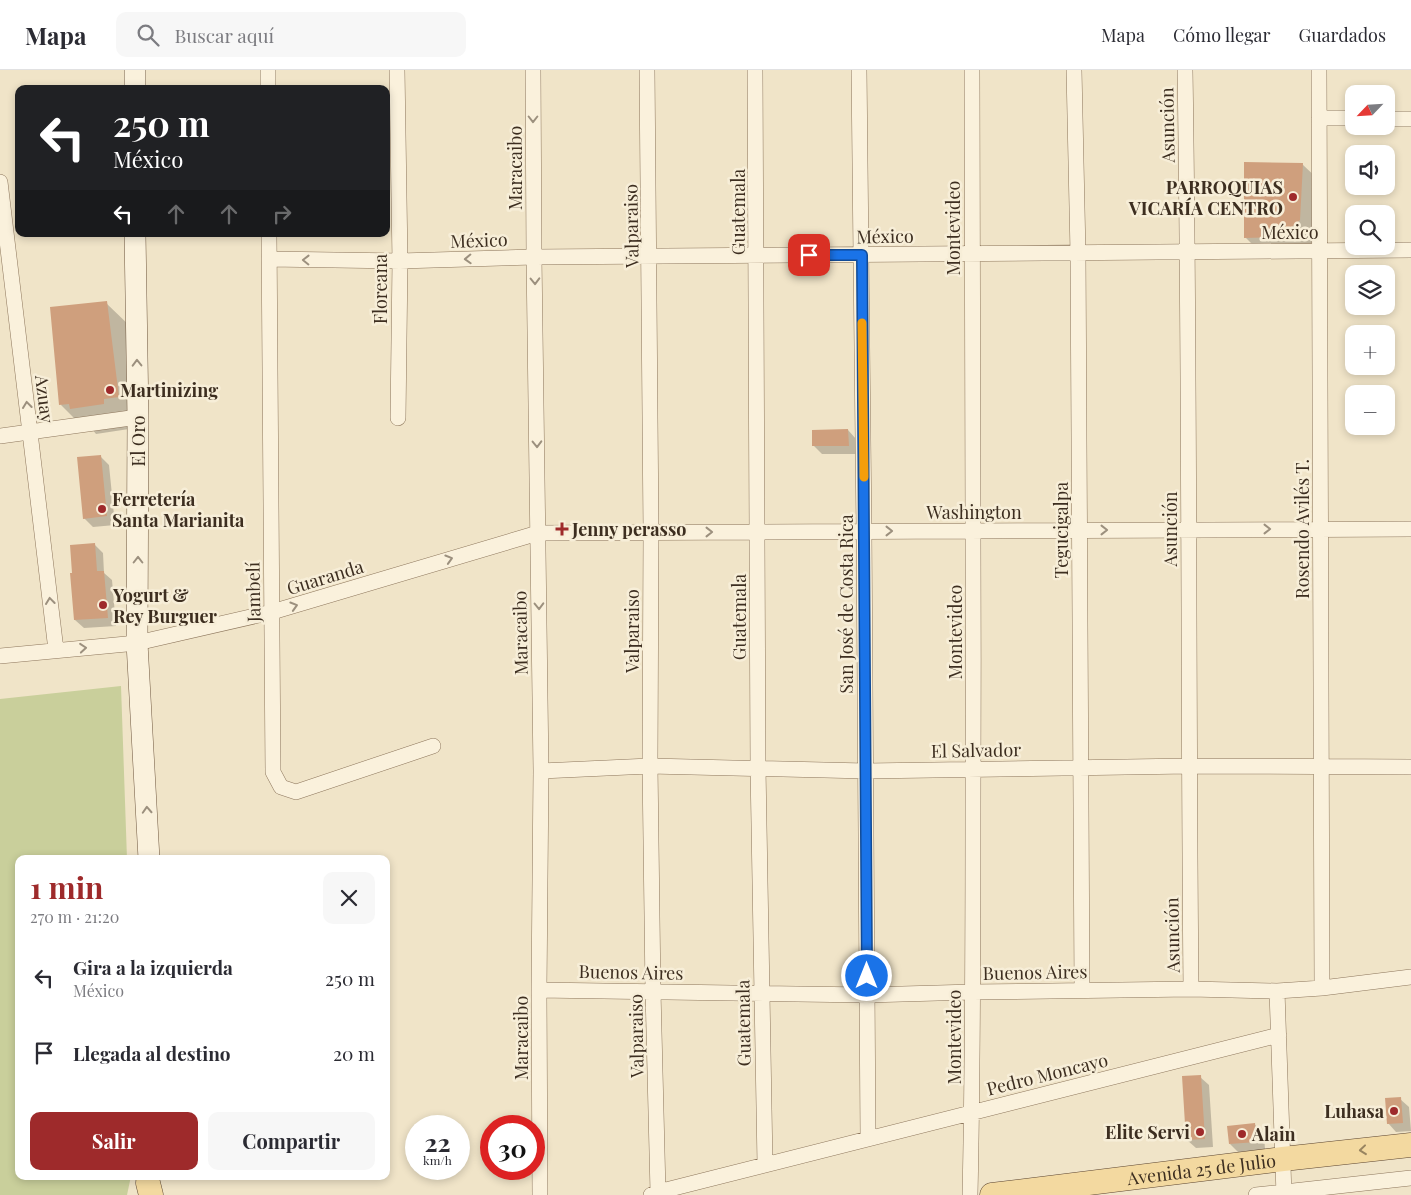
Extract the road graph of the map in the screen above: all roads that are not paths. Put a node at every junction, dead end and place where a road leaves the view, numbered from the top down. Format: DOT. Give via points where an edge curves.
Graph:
graph roads {
  1 [pos="135,70"];
  2 [pos="268,70"];
  3 [pos="397,70"];
  4 [pos="533,70"];
  5 [pos="648,70"];
  6 [pos="755,70"];
  7 [pos="860,70"];
  8 [pos="972,70"];
  9 [pos="1074,70"];
  10 [pos="1185,70"];
  11 [pos="1319,70"];
  12 [pos="135,85"];
  13 [pos="268,85"];
  14 [pos="1319,118"];
  15 [pos="1345,118"];
  16 [pos="1395,119"];
  17 [pos="1411,119"];
  18 [pos="0,182"];
  19 [pos="7,217"];
  20 [pos="135,237"];
  21 [pos="269,237"];
  22 [pos="1411,250"];
  23 [pos="1320,251"];
  24 [pos="1188,252"];
  25 [pos="1078,253"];
  26 [pos="972,254"];
  27 [pos="862,255"];
  28 [pos="650,256"];
  29 [pos="757,256"];
  30 [pos="534,257"];
  31 [pos="269,260"];
  32 [pos="400,261"];
  33 [pos="138,418"];
  34 [pos="398,418"];
  35 [pos="30,432"];
  36 [pos="0,436"];
  37 [pos="1320,529"];
  38 [pos="1411,529"];
  39 [pos="1080,530"];
  40 [pos="1189,530"];
  41 [pos="864,531"];
  42 [pos="974,531"];
  43 [pos="651,532"];
  44 [pos="758,532"];
  45 [pos="538,533"];
  46 [pos="272,612"];
  47 [pos="138,643"];
  48 [pos="56,650"];
  49 [pos="0,656"];
  50 [pos="434,746"];
  51 [pos="650,766"];
  52 [pos="1189,766"];
  53 [pos="1082,767"];
  54 [pos="1411,767"];
  55 [pos="758,768"];
  56 [pos="1321,768"];
  57 [pos="973,769"];
  58 [pos="541,771"];
  59 [pos="866,771"];
  60 [pos="149,855"];
  61 [pos="1411,977"];
  62 [pos="1322,988"];
  63 [pos="1191,989"];
  64 [pos="539,990"];
  65 [pos="1082,990"];
  66 [pos="653,991"];
  67 [pos="1277,991"];
  68 [pos="973,992"];
  69 [pos="761,993"];
  70 [pos="867,995"];
  71 [pos="1279,1035"];
  72 [pos="972,1112"];
  73 [pos="868,1138"];
  74 [pos="1411,1145"];
  75 [pos="1283,1159"];
  76 [pos="765,1164"];
  77 [pos="1411,1178"];
  78 [pos="654,1193"];
  79 [pos="1284,1193"];
  80 [pos="540,1195"];
  81 [pos="970,1195"];
  82 [pos="992,1195"];
  83 [pos="1256,1195"];
  1 -- 12 [label="street"];
  2 -- 13 [label="street"];
  3 -- 32 [label="street, Floreana"];
  4 -- 30 [label="street, Maracaibo, one-way"];
  5 -- 28 [label="street, Valparaiso"];
  6 -- 29 [label="street, Guatemala"];
  7 -- 27 [label="street, San José de Costa Rica"];
  8 -- 26 [label="street, Montevideo"];
  9 -- 25 [label="street, Tegucigalpa"];
  10 -- 24 [label="street, Asunción"];
  11 -- 14 [label="street, Rosendo Avilés T."];
  14 -- 15 [label="street"];
  14 -- 23 [label="street, Rosendo Avilés T."];
  16 -- 17 [label="street"];
  18 -- 19 [label="street, Azuay"];
  35 -- 19 [label="street, Azuay, one-way"];
  33 -- 20 [label="street, El Oro, one-way"];
  21 -- 31 [label="street, Jambelí"];
  22 -- 23 [label="street, México"];
  23 -- 24 [label="street, México"];
  23 -- 37 [label="street, Rosendo Avilés T."];
  24 -- 25 [label="street, México"];
  24 -- 40 [label="street, Asunción"];
  25 -- 26 [label="street, México"];
  25 -- 39 [label="street, Tegucigalpa"];
  26 -- 27 [label="street, México"];
  26 -- 42 [label="street, Montevideo"];
  27 -- 29 [label="street, México"];
  27 -- 41 [label="street, San José de Costa Rica"];
  28 -- 29 [label="street, México"];
  28 -- 30 [label="street, México"];
  28 -- 43 [label="street, Valparaiso"];
  29 -- 44 [label="street, Guatemala"];
  30 -- 32 [label="street, México, one-way"];
  30 -- 45 [label="street, Maracaibo, one-way"];
  32 -- 31 [label="street, México, one-way"];
  31 -- 46 [label="street, Jambelí"];
  32 -- 34 [label="street, Floreana"];
  33 -- 35 [label="street"];
  47 -- 33 [label="street, El Oro, one-way"];
  35 -- 36 [label="street"];
  48 -- 35 [label="street, Azuay, one-way"];
  37 -- 38 [label="street, Washington"];
  40 -- 37 [label="street, Washington, one-way"];
  37 -- 56 [label="street, Rosendo Avilés T."];
  39 -- 40 [label="street, Washington, one-way"];
  39 -- 42 [label="street, Washington"];
  39 -- 53 [label="street, Tegucigalpa"];
  40 -- 52 [label="street, Asunción"];
  41 -- 42 [label="street, Washington, one-way"];
  41 -- 44 [label="street, Washington"];
  41 -- 59 [label="street, San José de Costa Rica"];
  42 -- 57 [label="street, Montevideo"];
  43 -- 44 [label="street, Washington, one-way"];
  43 -- 45 [label="street, Washington"];
  43 -- 51 [label="street, Valparaiso"];
  44 -- 55 [label="street, Guatemala"];
  46 -- 45 [label="street, Guaranda, one-way"];
  45 -- 58 [label="street, Maracaibo, one-way"];
  46 -- 47 [label="street, Guaranda"];
  46 -- 50 [label="street, Jambelí" via="273,772 281,787 296,792"];
  48 -- 47 [label="street, Guaranda, one-way"];
  60 -- 47 [label="street, El Oro, one-way"];
  48 -- 49 [label="street, Guaranda"];
  51 -- 55 [label="street, El Salvador"];
  51 -- 58 [label="street, El Salvador"];
  51 -- 66 [label="street, Valparaiso"];
  52 -- 53 [label="street, El Salvador"];
  52 -- 56 [label="street, El Salvador"];
  52 -- 63 [label="street, Asunción"];
  53 -- 57 [label="street, El Salvador"];
  53 -- 65 [label="street, Tegucigalpa"];
  54 -- 56 [label="street, El Salvador"];
  55 -- 59 [label="street, El Salvador"];
  55 -- 69 [label="street, Guatemala"];
  56 -- 62 [label="street, Rosendo Avilés T."];
  57 -- 59 [label="street, El Salvador"];
  57 -- 68 [label="street, Montevideo"];
  58 -- 64 [label="street, Maracaibo"];
  59 -- 70 [label="street, San José de Costa Rica"];
  61 -- 62 [label="street, Buenos Aires"];
  62 -- 67 [label="street, Buenos Aires"];
  63 -- 65 [label="street, Buenos Aires"];
  63 -- 67 [label="street, Buenos Aires"];
  64 -- 66 [label="street, Buenos Aires"];
  64 -- 80 [label="street, Maracaibo"];
  65 -- 68 [label="street, Buenos Aires"];
  66 -- 69 [label="street, Buenos Aires"];
  66 -- 78 [label="street, Valparaiso"];
  67 -- 71 [label="street"];
  68 -- 70 [label="street, Buenos Aires"];
  68 -- 72 [label="street, Montevideo"];
  69 -- 70 [label="street, Buenos Aires"];
  69 -- 76 [label="street, Guatemala"];
  70 -- 73 [label="street, San José de Costa Rica"];
  71 -- 72 [label="street, Pedro Moncayo"];
  71 -- 75 [label="street"];
  72 -- 73 [label="street, Pedro Moncayo"];
  72 -- 81 [label="street, Montevideo"];
  73 -- 76 [label="street, Pedro Moncayo"];
  74 -- 75 [label="main road, Avenida 25 de Julio, one-way"];
  75 -- 79 [label="street"];
  75 -- 82 [label="main road, Avenida 25 de Julio"];
  76 -- 78 [label="street, Pedro Moncayo"];
  77 -- 79 [label="street, Avenida 25 de Julio"];
  79 -- 83 [label="street, Avenida 25 de Julio"];
}
